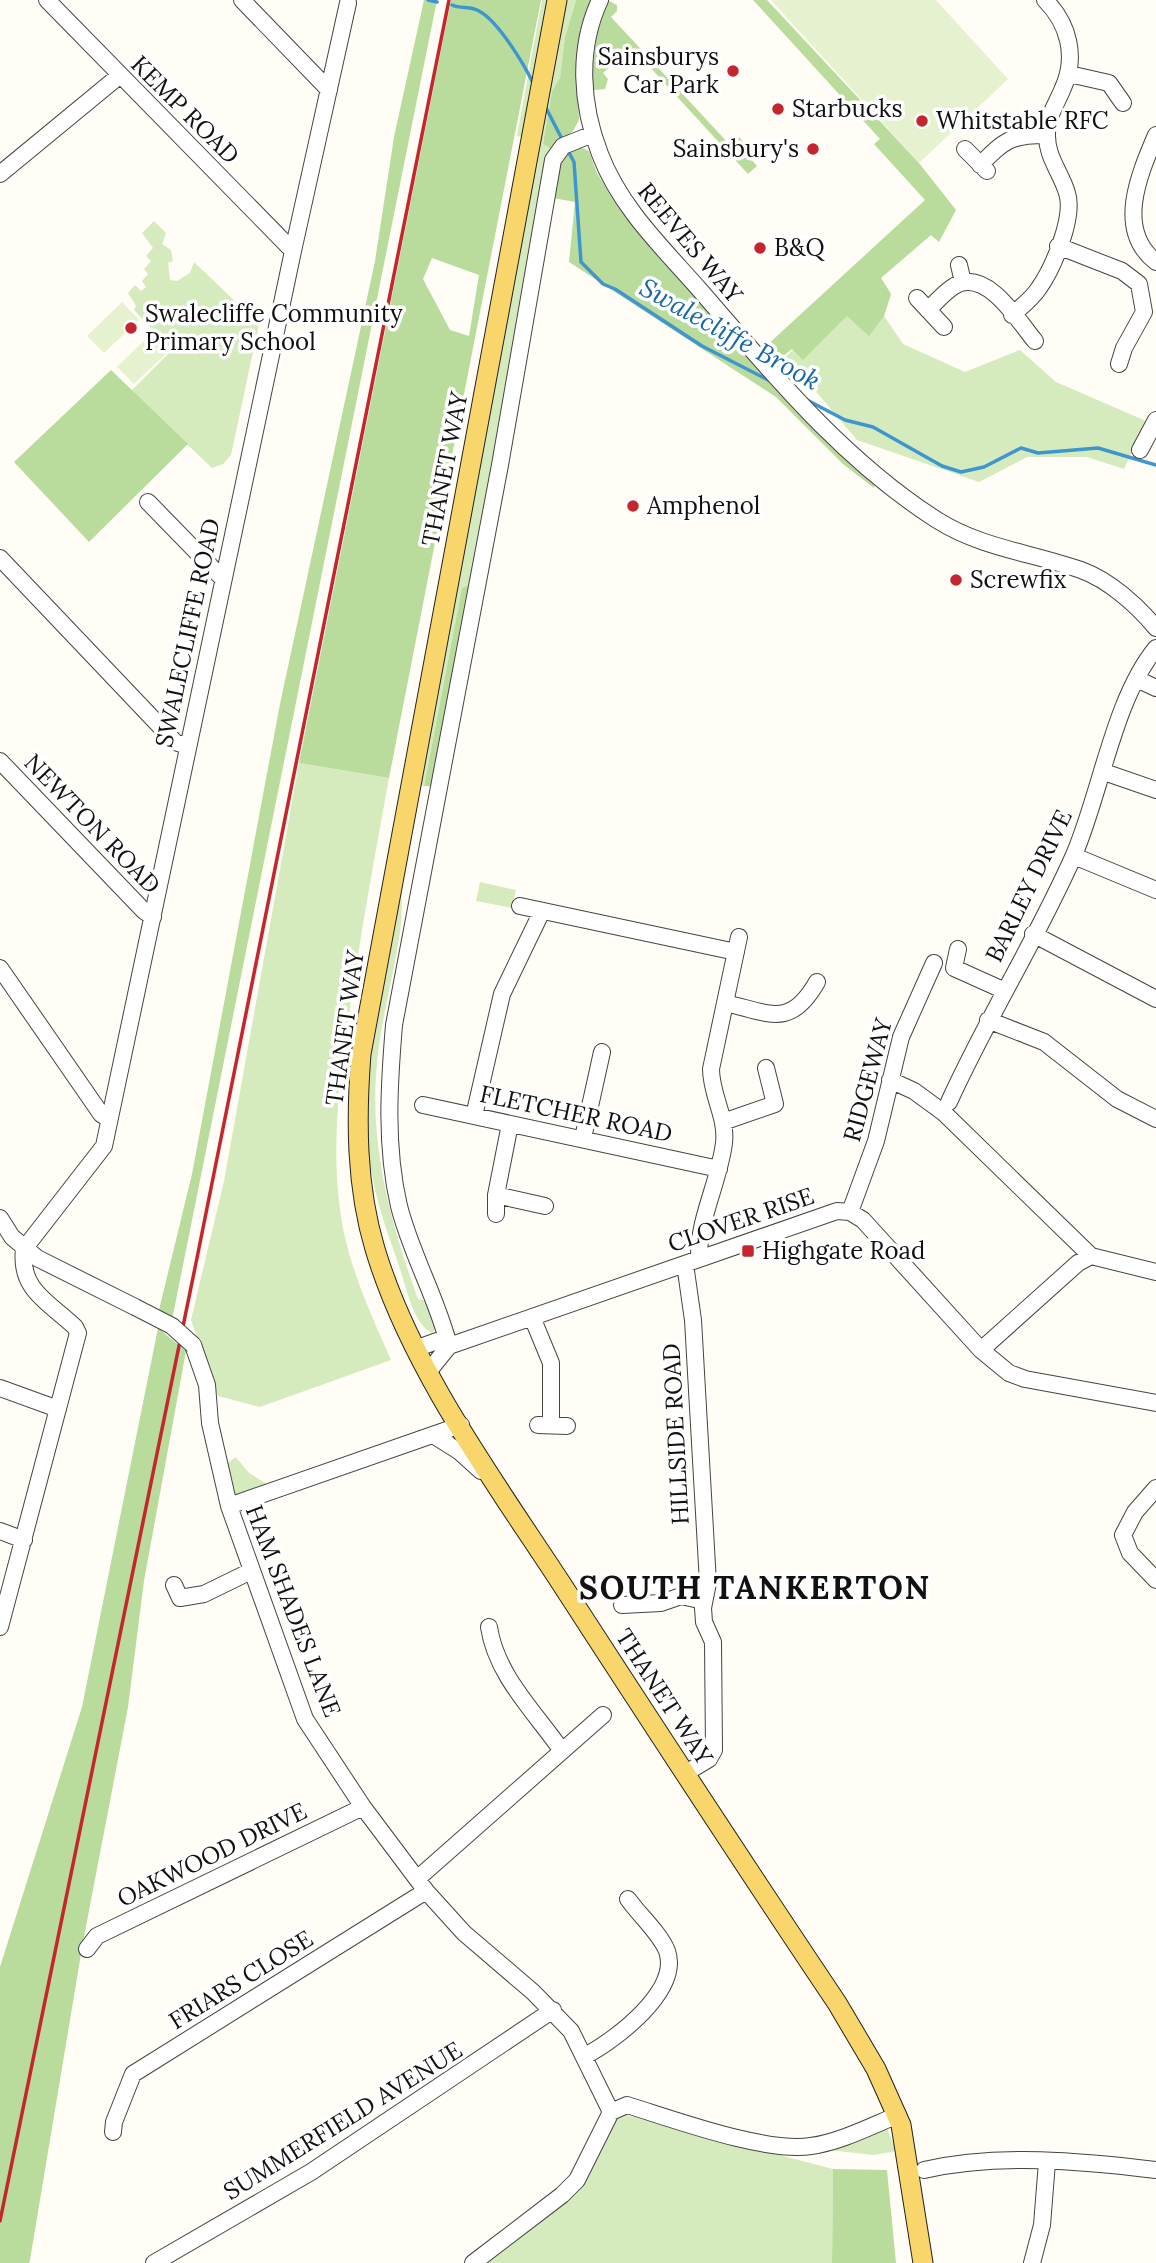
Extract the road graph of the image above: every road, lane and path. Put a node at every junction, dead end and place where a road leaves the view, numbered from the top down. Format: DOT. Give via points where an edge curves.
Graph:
graph roads {
  1 [pos="47,0"];
  2 [pos="242,0"];
  3 [pos="557,0"];
  4 [pos="600,0"];
  5 [pos="1045,0"];
  6 [pos="351,2"];
  7 [pos="1122,72"];
  8 [pos="1069,74"];
  9 [pos="119,76"];
  10 [pos="1109,83"];
  11 [pos="329,90"];
  12 [pos="1123,103"];
  13 [pos="593,134"];
  14 [pos="1046,135"];
  15 [pos="1156,135"];
  16 [pos="965,149"];
  17 [pos="0,174"];
  18 [pos="1058,246"];
  19 [pos="293,251"];
  20 [pos="1156,262"];
  21 [pos="960,265"];
  22 [pos="963,282"];
  23 [pos="1012,315"];
  24 [pos="944,327"];
  25 [pos="1035,341"];
  26 [pos="1108,342"];
  27 [pos="1156,420"];
  28 [pos="1140,450"];
  29 [pos="148,503"];
  30 [pos="0,558"];
  31 [pos="223,579"];
  32 [pos="1156,628"];
  33 [pos="1156,648"];
  34 [pos="1137,679"];
  35 [pos="1156,688"];
  36 [pos="187,746"];
  37 [pos="0,761"];
  38 [pos="1104,772"];
  39 [pos="1156,790"];
  40 [pos="1074,856"];
  41 [pos="1156,890"];
  42 [pos="520,906"];
  43 [pos="542,911"];
  44 [pos="153,917"];
  45 [pos="1033,934"];
  46 [pos="958,949"];
  47 [pos="934,962"];
  48 [pos="0,968"];
  49 [pos="817,982"];
  50 [pos="1003,990"];
  51 [pos="1156,999"];
  52 [pos="725,1003"];
  53 [pos="988,1020"];
  54 [pos="603,1052"];
  55 [pos="766,1068"];
  56 [pos="890,1080"];
  57 [pos="950,1102"];
  58 [pos="423,1105"];
  59 [pos="474,1116"];
  60 [pos="109,1118"];
  61 [pos="1156,1119"];
  62 [pos="723,1122"];
  63 [pos="510,1124"];
  64 [pos="583,1138"];
  65 [pos="719,1168"];
  66 [pos="496,1195"];
  67 [pos="545,1206"];
  68 [pos="850,1212"];
  69 [pos="496,1214"];
  70 [pos="0,1218"];
  71 [pos="12,1243"];
  72 [pos="1091,1256"];
  73 [pos="692,1261"];
  74 [pos="1156,1272"];
  75 [pos="532,1317"];
  76 [pos="450,1346"];
  77 [pos="415,1349"];
  78 [pos="981,1350"];
  79 [pos="428,1372"];
  80 [pos="0,1388"];
  81 [pos="1156,1403"];
  82 [pos="449,1407"];
  83 [pos="58,1409"];
  84 [pos="461,1425"];
  85 [pos="552,1425"];
  86 [pos="433,1435"];
  87 [pos="1156,1488"];
  88 [pos="500,1490"];
  89 [pos="229,1506"];
  90 [pos="0,1531"];
  91 [pos="24,1539"];
  92 [pos="251,1572"];
  93 [pos="1156,1580"];
  94 [pos="174,1585"];
  95 [pos="704,1601"];
  96 [pos="622,1605"];
  97 [pos="0,1627"];
  98 [pos="489,1627"];
  99 [pos="603,1715"];
  100 [pos="562,1751"];
  101 [pos="684,1774"];
  102 [pos="363,1807"];
  103 [pos="421,1885"];
  104 [pos="628,1899"];
  105 [pos="87,1949"];
  106 [pos="553,2010"];
  107 [pos="585,2056"];
  108 [pos="611,2112"];
  109 [pos="898,2115"];
  110 [pos="113,2132"];
  111 [pos="1047,2162"];
  112 [pos="1156,2171"];
  113 [pos="931,2174"];
  114 [pos="153,2263"];
  115 [pos="473,2263"];
  116 [pos="923,2263"];
  117 [pos="1032,2263"];
  1 -- 9 [label="street, KEMP ROAD"];
  2 -- 11 [label="street"];
  3 -- 77 [label="main road, THANET WAY" via="361,1054 357,1115 360,1177 374,1246"];
  4 -- 13 [label="street, REEVES WAY" via="584,67"];
  5 -- 8 [label="street" via="1070,44"];
  6 -- 11 [label="street, SWALECLIFFE ROAD"];
  7 -- 10 [label="street"];
  8 -- 10 [label="street"];
  8 -- 14 [label="street"];
  9 -- 17 [label="street"];
  9 -- 19 [label="street, KEMP ROAD"];
  10 -- 12 [label="street"];
  11 -- 19 [label="street, SWALECLIFFE ROAD"];
  13 -- 32 [label="street, REEVES WAY" via="624,203 782,382 878,479 939,521 1004,549 1084,572 1142,611"];
  13 -- 76 [label="street" via="563,146 553,160 394,1025 389,1097 395,1183 414,1254"];
  14 -- 16 [label="street" via="1014,136 1003,142 984,168"];
  14 -- 18 [label="street" via="1049,154 1069,198 1068,222"];
  15 -- 20 [label="street" via="1136,188 1133,212 1140,248"];
  18 -- 23 [label="street" via="1040,288"];
  18 -- 26 [label="street" via="1122,271 1139,284 1144,312 1121,356"];
  19 -- 31 [label="street, SWALECLIFFE ROAD"];
  21 -- 22 [label="street"];
  22 -- 23 [label="street" via="987,288"];
  22 -- 24 [label="street" via="923,304"];
  23 -- 25 [label="street"];
  27 -- 28 [label="street"];
  29 -- 31 [label="street"];
  30 -- 36 [label="street" via="175,741"];
  31 -- 36 [label="street, SWALECLIFFE ROAD"];
  33 -- 34 [label="street, BARLEY DRIVE"];
  34 -- 35 [label="street"];
  34 -- 38 [label="street, BARLEY DRIVE"];
  36 -- 44 [label="street, SWALECLIFFE ROAD"];
  37 -- 44 [label="street, NEWTON ROAD"];
  38 -- 39 [label="street"];
  38 -- 40 [label="street, BARLEY DRIVE"];
  40 -- 41 [label="street"];
  40 -- 45 [label="street, BARLEY DRIVE"];
  42 -- 43 [label="street"];
  43 -- 52 [label="street" via="737,944"];
  43 -- 59 [label="street" via="502,994"];
  44 -- 60 [label="street, SWALECLIFFE ROAD"];
  45 -- 50 [label="street, BARLEY DRIVE"];
  45 -- 51 [label="street"];
  46 -- 50 [label="street" via="954,968"];
  47 -- 56 [label="street, RIDGEWAY" via="906,1022"];
  48 -- 60 [label="street" via="100,1114"];
  49 -- 52 [label="street" via="801,1006 791,1012 777,1014"];
  50 -- 53 [label="street, BARLEY DRIVE"];
  52 -- 62 [label="street" via="711,1069"];
  53 -- 57 [label="street, BARLEY DRIVE"];
  53 -- 61 [label="street" via="1044,1042 1117,1099"];
  54 -- 64 [label="street"];
  55 -- 62 [label="street" via="775,1104"];
  56 -- 68 [label="street, RIDGEWAY" via="876,1141"];
  56 -- 72 [label="street" via="944,1113"];
  58 -- 59 [label="street, FLETCHER ROAD"];
  59 -- 63 [label="street, FLETCHER ROAD"];
  60 -- 71 [label="street, SWALECLIFFE ROAD" via="98,1157"];
  62 -- 65 [label="street"];
  63 -- 64 [label="street, FLETCHER ROAD"];
  63 -- 66 [label="street"];
  64 -- 65 [label="street, FLETCHER ROAD"];
  65 -- 73 [label="street"];
  66 -- 67 [label="street"];
  66 -- 69 [label="street"];
  68 -- 73 [label="street, CLOVER RISE" via="837,1211"];
  68 -- 78 [label="street, CLOVER RISE" via="863,1220"];
  70 -- 71 [label="street"];
  71 -- 83 [label="street" via="29,1286 78,1333"];
  71 -- 89 [label="street, HAM SHADES LANE, bridge" via="172,1326 193,1345 207,1385 210,1423"];
  72 -- 74 [label="street"];
  72 -- 78 [label="street"];
  73 -- 75 [label="street, CLOVER RISE"];
  73 -- 95 [label="street, HILLSIDE ROAD" via="708,1583"];
  75 -- 76 [label="street, CLOVER RISE"];
  75 -- 85 [label="street" via="551,1363"];
  76 -- 77 [label="street, CLOVER RISE" via="437,1341"];
  76 -- 79 [label="street"];
  77 -- 79 [label="main road, THANET WAY"];
  78 -- 81 [label="street, CLOVER RISE" via="1024,1379"];
  79 -- 82 [label="main road, THANET WAY"];
  80 -- 83 [label="street"];
  82 -- 84 [label="main road, THANET WAY"];
  82 -- 86 [label="street"];
  83 -- 91 [label="street"];
  84 -- 86 [label="street"];
  84 -- 88 [label="main road, THANET WAY"];
  86 -- 88 [label="street" via="460,1452"];
  86 -- 89 [label="street"];
  87 -- 93 [label="street" via="1123,1535 1130,1553"];
  88 -- 101 [label="main road, THANET WAY"];
  89 -- 92 [label="street, HAM SHADES LANE"];
  90 -- 91 [label="street"];
  91 -- 97 [label="street"];
  92 -- 94 [label="street" via="204,1594 180,1598"];
  92 -- 102 [label="street, HAM SHADES LANE" via="305,1719"];
  95 -- 96 [label="street" via="681,1596 661,1603"];
  95 -- 101 [label="street, HILLSIDE ROAD" via="704,1622 713,1642 714,1750 709,1759"];
  98 -- 100 [label="street" via="505,1674"];
  99 -- 100 [label="street, FRIARS CLOSE"];
  100 -- 103 [label="street, FRIARS CLOSE"];
  101 -- 109 [label="main road, THANET WAY" via="857,2036"];
  102 -- 103 [label="street, HAM SHADES LANE"];
  102 -- 105 [label="street, OAKWOOD DRIVE" via="97,1936"];
  103 -- 106 [label="street, HAM SHADES LANE" via="464,1933"];
  103 -- 110 [label="street, FRIARS CLOSE" via="133,2074"];
  104 -- 107 [label="street" via="664,1946 668,1973 659,1993 609,2043"];
  106 -- 107 [label="street, HAM SHADES LANE"];
  106 -- 114 [label="street, SUMMERFIELD AVENUE" via="312,2172"];
  107 -- 108 [label="street, HAM SHADES LANE"];
  108 -- 109 [label="street" via="627,2105 696,2127 792,2147 813,2146"];
  108 -- 115 [label="street" via="577,2180"];
  109 -- 116 [label="main road, THANET WAY" via="910,2165"];
  111 -- 112 [label="street"];
  111 -- 113 [label="street" via="981,2161"];
  111 -- 117 [label="street" via="1042,2225"];
}
